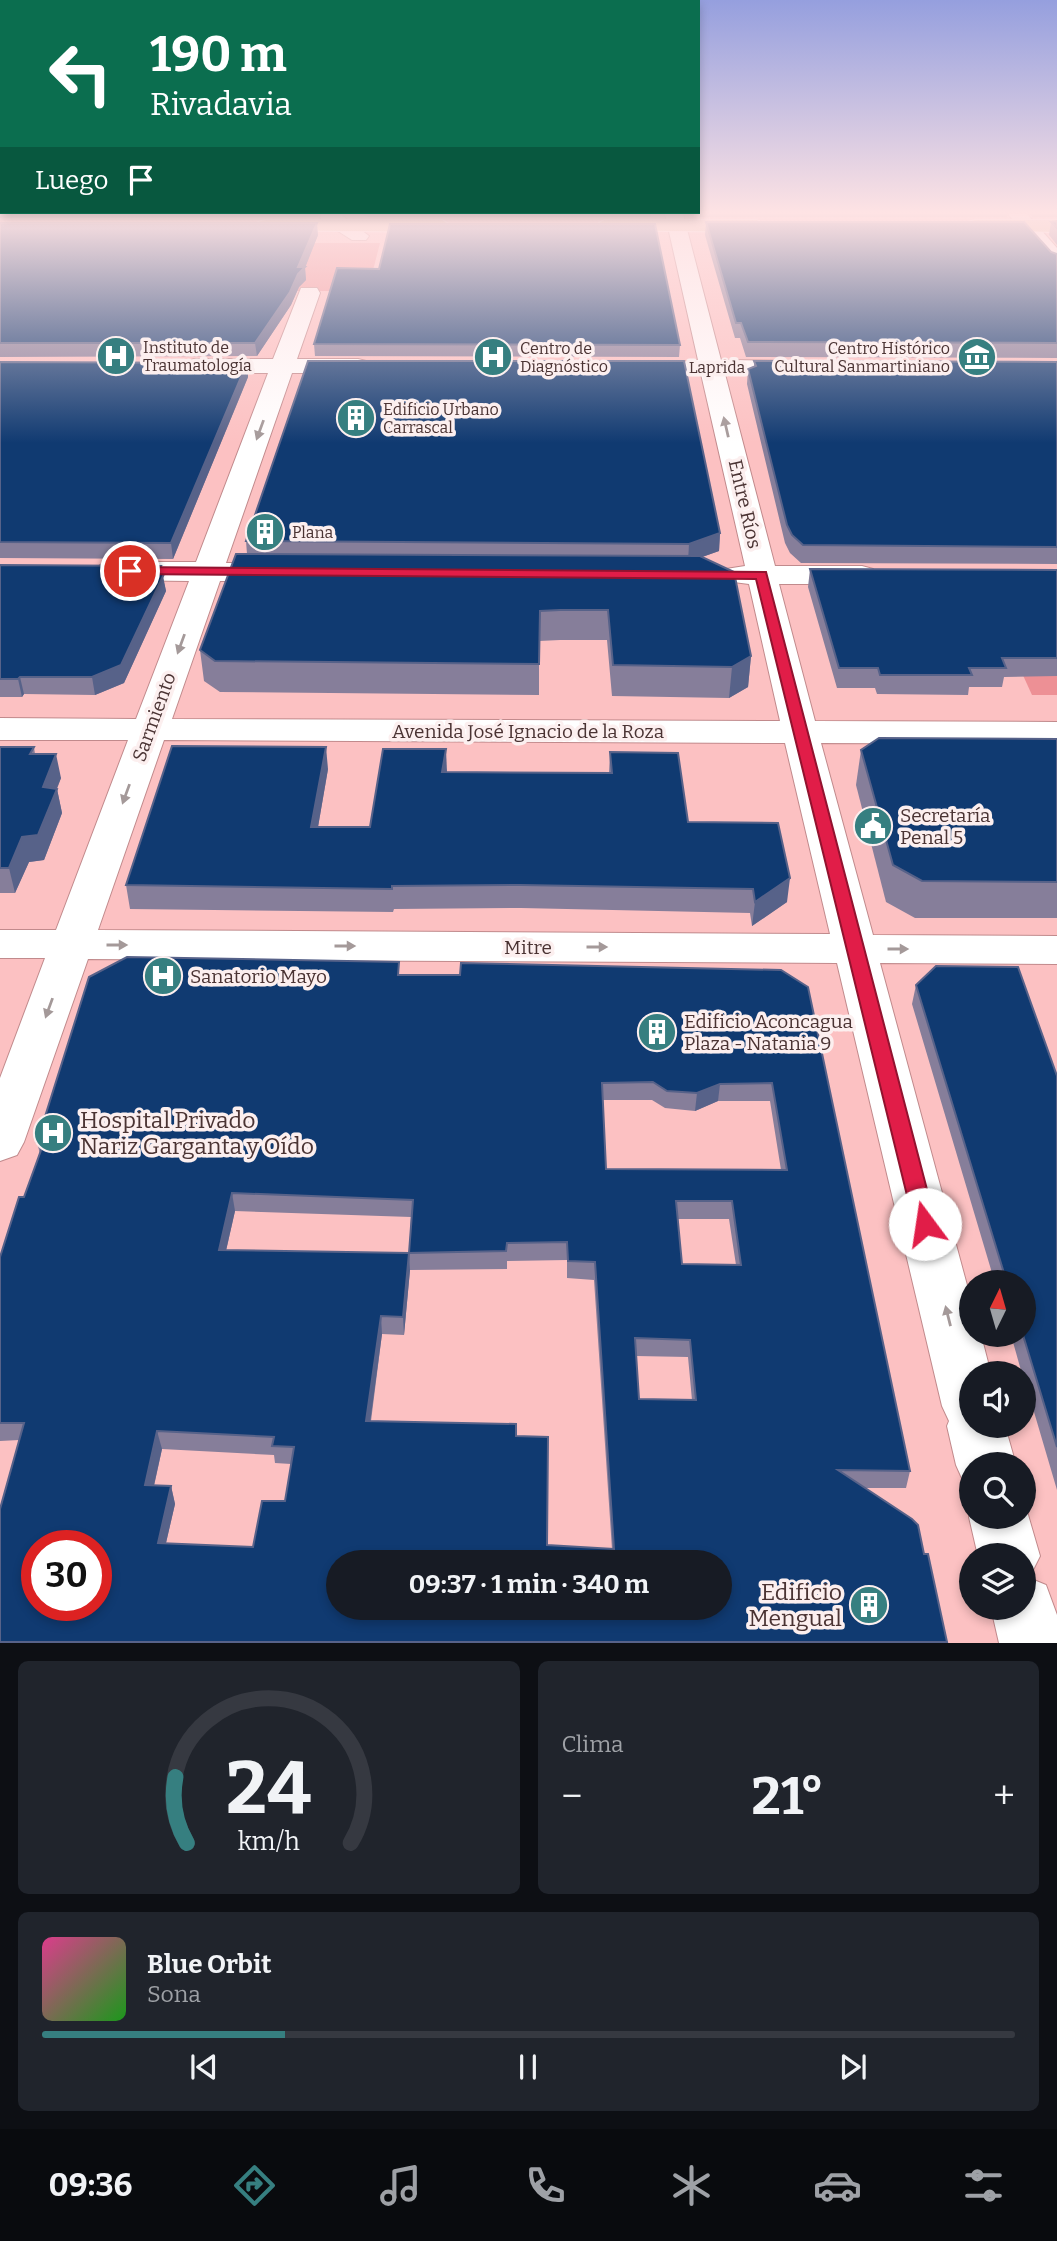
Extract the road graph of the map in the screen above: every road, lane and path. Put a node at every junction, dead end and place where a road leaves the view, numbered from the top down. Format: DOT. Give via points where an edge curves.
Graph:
graph roads {
  1 [pos="693,291"];
  2 [pos="309,293"];
  3 [pos="177,366"];
  4 [pos="284,366"];
  5 [pos="379,366"];
  6 [pos="667,367"];
  7 [pos="712,367"];
  8 [pos="822,368"];
  9 [pos="83,570"];
  10 [pos="208,571"];
  11 [pos="311,572"];
  12 [pos="707,575"];
  13 [pos="762,575"];
  14 [pos="893,575"];
  15 [pos="0,729"];
  16 [pos="150,730"];
  17 [pos="800,732"];
  18 [pos="1057,733"];
  19 [pos="0,944"];
  20 [pos="71,945"];
  21 [pos="855,949"];
  22 [pos="1057,950"];
  23 [pos="0,1142"];
  24 [pos="960,1361"];
  25 [pos="1026,1620"];
  26 [pos="1031,1643"];
  1 -- 7 [label="street, Entre Ríos"];
  2 -- 4 [label="street, Sarmiento"];
  3 -- 4 [label="street"];
  4 -- 5 [label="street"];
  4 -- 10 [label="street, Sarmiento, one-way"];
  6 -- 7 [label="street, Laprida"];
  7 -- 8 [label="street, Laprida"];
  13 -- 7 [label="street, Entre Ríos, one-way"];
  9 -- 10 [label="street"];
  10 -- 11 [label="street"];
  10 -- 16 [label="street, Sarmiento, one-way"];
  12 -- 13 [label="street"];
  13 -- 14 [label="street"];
  13 -- 17 [label="street, Entre Ríos"];
  15 -- 16 [label="street, Avenida José Ignacio de la Roza"];
  16 -- 17 [label="street, Avenida José Ignacio de la Roza"];
  16 -- 20 [label="street, Sarmiento, one-way"];
  17 -- 18 [label="street, Avenida José Ignacio de la Roza"];
  17 -- 21 [label="street, Entre Ríos"];
  19 -- 20 [label="street, Mitre"];
  20 -- 21 [label="street, Mitre, one-way"];
  20 -- 23 [label="street, Sarmiento, one-way"];
  21 -- 22 [label="street, Mitre, one-way"];
  24 -- 21 [label="street, Entre Ríos, one-way"];
  25 -- 26 [label="street"];
}
